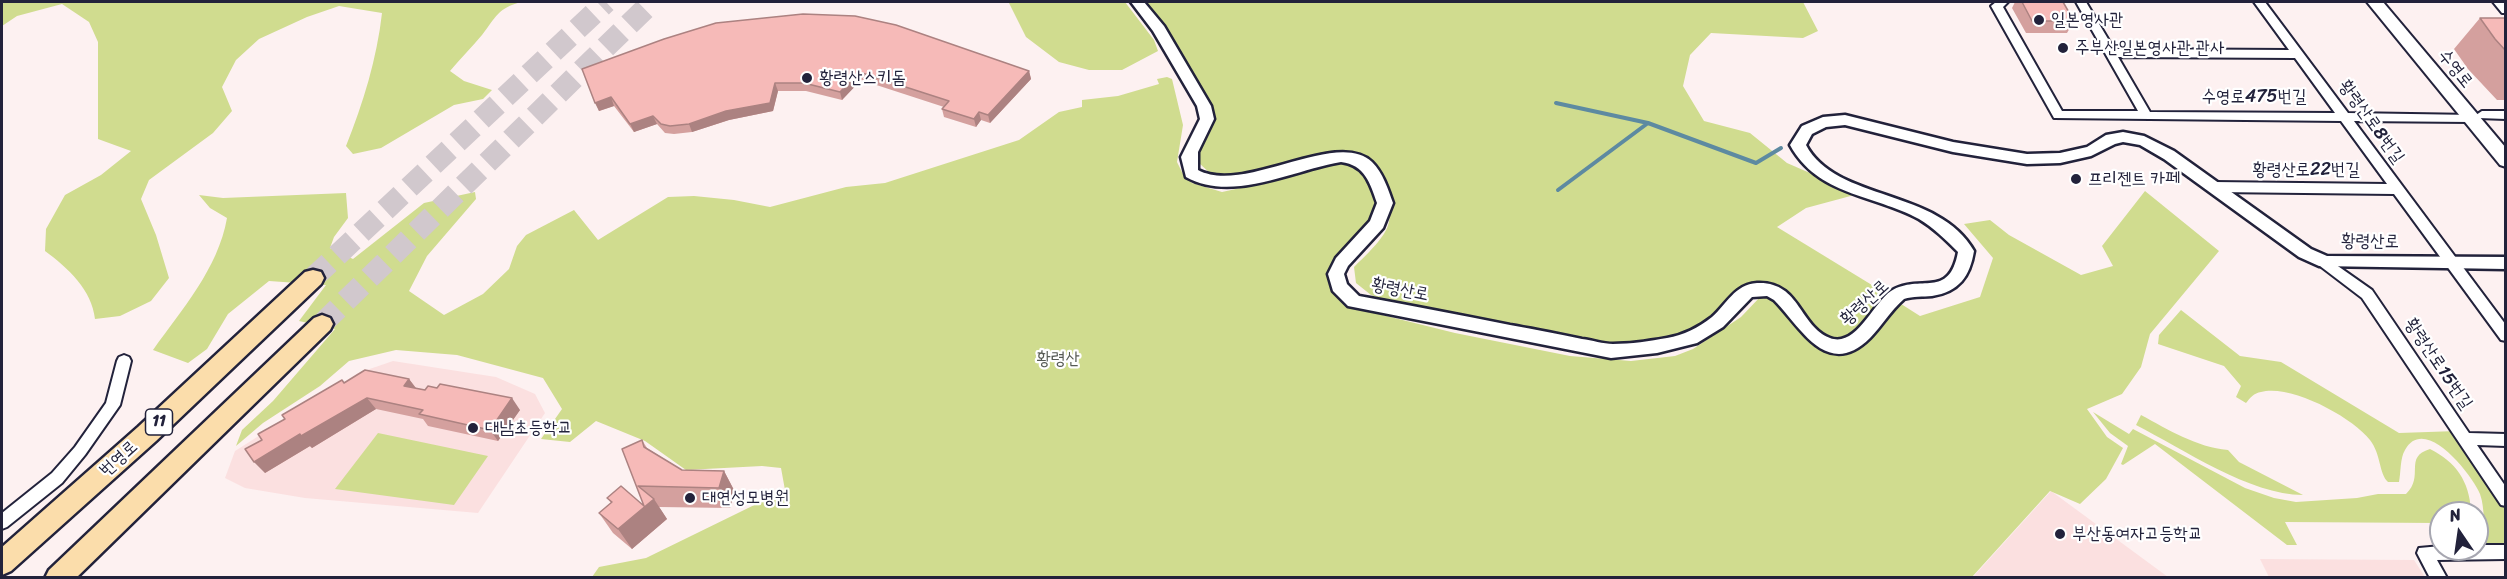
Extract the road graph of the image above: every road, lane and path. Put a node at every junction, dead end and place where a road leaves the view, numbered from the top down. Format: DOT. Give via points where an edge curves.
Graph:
graph roads {
  1 [pos="1137,2"];
  2 [pos="2002,2"];
  3 [pos="2081,2"];
  4 [pos="2260,2"];
  5 [pos="2375,2"];
  6 [pos="2387,2"];
  7 [pos="2498,2"];
  8 [pos="2505,10"];
  9 [pos="2111,53"];
  10 [pos="2299,54"];
  11 [pos="2146,115"];
  12 [pos="2505,115"];
  13 [pos="2345,116"];
  14 [pos="2476,116"];
  15 [pos="2505,143"];
  16 [pos="2505,160"];
  17 [pos="2214,188"];
  18 [pos="2398,189"];
  19 [pos="2325,262"];
  20 [pos="2453,263"];
  21 [pos="2505,263"];
  22 [pos="313,278"];
  23 [pos="322,324"];
  24 [pos="2505,336"];
  25 [pos="124,361"];
  26 [pos="2465,439"];
  27 [pos="2505,440"];
  28 [pos="2505,500"];
  29 [pos="2,522"];
  30 [pos="2505,552"];
  31 [pos="2,563"];
  32 [pos="58,578"];
  33 [pos="2439,578"];
  1 -- 17 [label="street, 황령산로" via="1159,29 1204,106 1207,119 1188,158 1194,176 1230,183 1343,156 1363,163 1377,182 1385,203 1377,224 1336,273 1339,287 1354,301 1611,351 1652,348 1698,335 1722,319 1753,288 1768,289 1783,297 1817,340 1837,346 1855,341 1899,294 1936,289 1954,281 1963,268 1966,251 1947,230 1922,214 1830,177 1809,164 1798,145 1807,130 1823,122 1845,120 1953,147 2027,159 2060,158 2091,151 2123,137 2144,141 2169,155"];
  2 -- 11 [label="street, 수영로475번길" via="1997,6 2058,115"];
  3 -- 9 [label="street"];
  4 -- 10 [label="street, 황령산로8번길"];
  5 -- 14 [label="main road, 수영로"];
  6 -- 14 [label="main road, 수영로"];
  7 -- 8 [label="street"];
  9 -- 10 [label="street"];
  9 -- 11 [label="street"];
  10 -- 13 [label="street, 황령산로8번길"];
  11 -- 13 [label="street, 수영로475번길"];
  12 -- 14 [label="street, 수영로475번길"];
  13 -- 14 [label="street, 수영로475번길"];
  13 -- 18 [label="street, 황령산로8번길"];
  14 -- 15 [label="main road, 수영로"];
  14 -- 16 [label="main road, 수영로"];
  17 -- 18 [label="street, 황령산로22번길"];
  17 -- 19 [label="street, 황령산로" via="2305,253"];
  18 -- 20 [label="street, 황령산로8번길"];
  19 -- 20 [label="street, 황령산로"];
  19 -- 26 [label="street, 황령산로15번길" via="2367,294"];
  20 -- 21 [label="street, 황령산로"];
  20 -- 24 [label="street, 황령산로8번길"];
  22 -- 31 [label="highway, 번영로 / 11"];
  23 -- 32 [label="highway, 11"];
  25 -- 29 [label="street" via="113,405 80,451 57,478"];
  26 -- 27 [label="street"];
  26 -- 28 [label="street, 황령산로15번길"];
  30 -- 33 [label="street" via="2425,553"];
}
